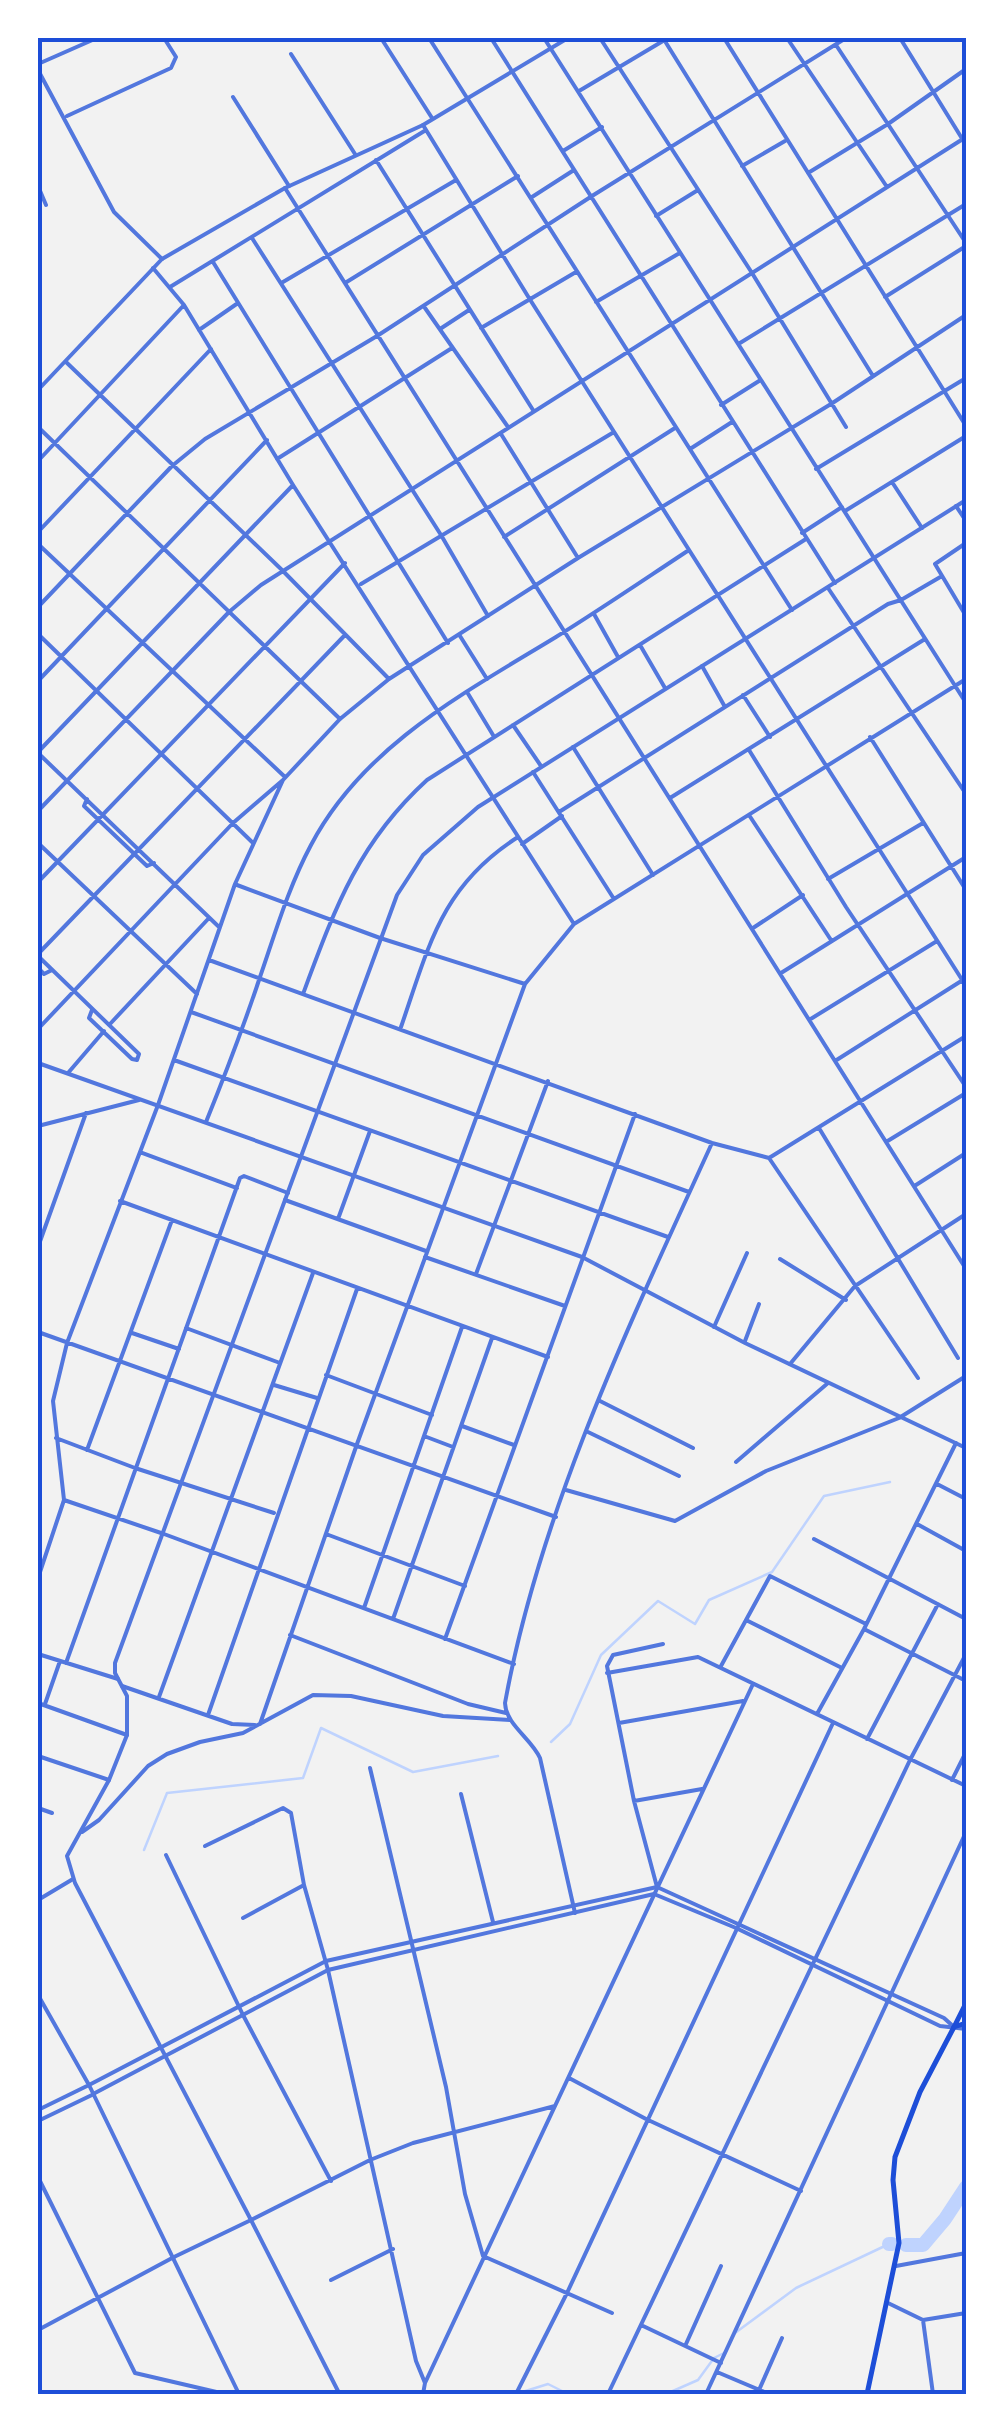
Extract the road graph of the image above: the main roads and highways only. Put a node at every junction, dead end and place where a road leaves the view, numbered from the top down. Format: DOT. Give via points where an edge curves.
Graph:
graph roads {
  1 [pos="966,2003"];
  2 [pos="966,2026"];
  3 [pos="954,2027"];
  4 [pos="867,2394"];
  1 -- 3 [label="main road"];
  2 -- 3 [label="main road"];
  3 -- 4 [label="main road" via="897,2146 899,2244"];
}
